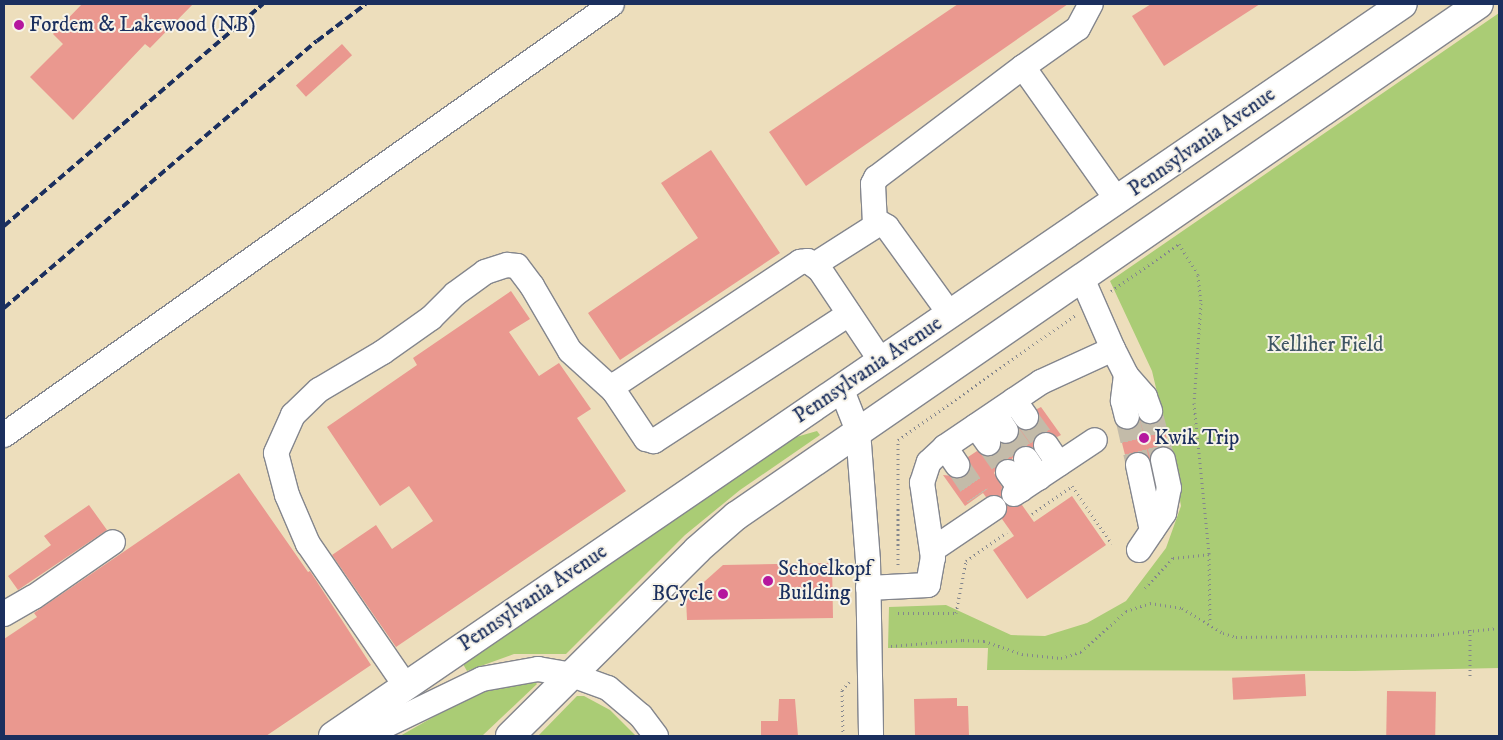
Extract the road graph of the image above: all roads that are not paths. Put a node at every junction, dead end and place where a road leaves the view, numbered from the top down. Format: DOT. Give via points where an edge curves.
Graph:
graph roads {
  1 [pos="612,4"];
  2 [pos="1091,4"];
  3 [pos="1403,4"];
  4 [pos="1479,4"];
  5 [pos="1023,66"];
  6 [pos="1117,200"];
  7 [pos="874,224"];
  8 [pos="814,265"];
  9 [pos="1082,278"];
  10 [pos="849,314"];
  11 [pos="950,314"];
  12 [pos="1113,349"];
  13 [pos="881,361"];
  14 [pos="1126,375"];
  15 [pos="841,388"];
  16 [pos="614,391"];
  17 [pos="1150,411"];
  18 [pos="1127,417"];
  19 [pos="858,431"];
  20 [pos="4,435"];
  21 [pos="1095,440"];
  22 [pos="1163,460"];
  23 [pos="1138,465"];
  24 [pos="1022,479"];
  25 [pos="987,505"];
  26 [pos="113,542"];
  27 [pos="932,550"];
  28 [pos="868,588"];
  29 [pos="4,614"];
  30 [pos="572,676"];
  31 [pos="405,685"];
  32 [pos="333,736"];
  33 [pos="364,736"];
  34 [pos="510,736"];
  35 [pos="656,736"];
  36 [pos="871,736"];
  1 -- 20 [label="street"];
  2 -- 5 [label="street" via="1078,28"];
  3 -- 6 [label="main road, Pennsylvania Avenue"];
  4 -- 9 [label="main road, Pennsylvania Avenue"];
  5 -- 6 [label="street"];
  5 -- 7 [label="street" via="876,178 873,184"];
  6 -- 11 [label="main road, Pennsylvania Avenue"];
  7 -- 8 [label="street"];
  7 -- 11 [label="street" via="887,227"];
  8 -- 10 [label="street"];
  8 -- 16 [label="street" via="808,261 800,262 618,383"];
  9 -- 12 [label="street"];
  9 -- 19 [label="main road, Pennsylvania Avenue"];
  10 -- 13 [label="street"];
  10 -- 16 [label="street" via="654,441 646,439"];
  11 -- 13 [label="main road, Pennsylvania Avenue"];
  12 -- 14 [label="street"];
  12 -- 27 [label="street" via="1042,382 1020,409 951,456 929,462 922,483"];
  13 -- 15 [label="main road, Pennsylvania Avenue"];
  14 -- 17 [label="street" via="1145,397"];
  14 -- 18 [label="street" via="1123,401"];
  15 -- 19 [label="street"];
  15 -- 31 [label="main road, Pennsylvania Avenue"];
  16 -- 31 [label="street" via="570,351 532,286 516,266 507,265 485,272 455,294 431,318 383,352 319,390 293,414 276,453 286,495 308,544"];
  19 -- 28 [label="street"];
  19 -- 30 [label="main road, Pennsylvania Avenue" via="736,516 697,550"];
  21 -- 24 [label="street" via="1052,455"];
  22 -- 23 [label="street" via="1169,488 1164,513 1145,541"];
  25 -- 27 [label="street"];
  26 -- 29 [label="street"];
  27 -- 28 [label="street" via="928,584"];
  28 -- 36 [label="street"];
  30 -- 33 [label="street" via="538,670 482,679"];
  30 -- 34 [label="main road, Pennsylvania Avenue"];
  30 -- 35 [label="street" via="608,688 640,716"];
  31 -- 32 [label="main road, Pennsylvania Avenue"];
}
